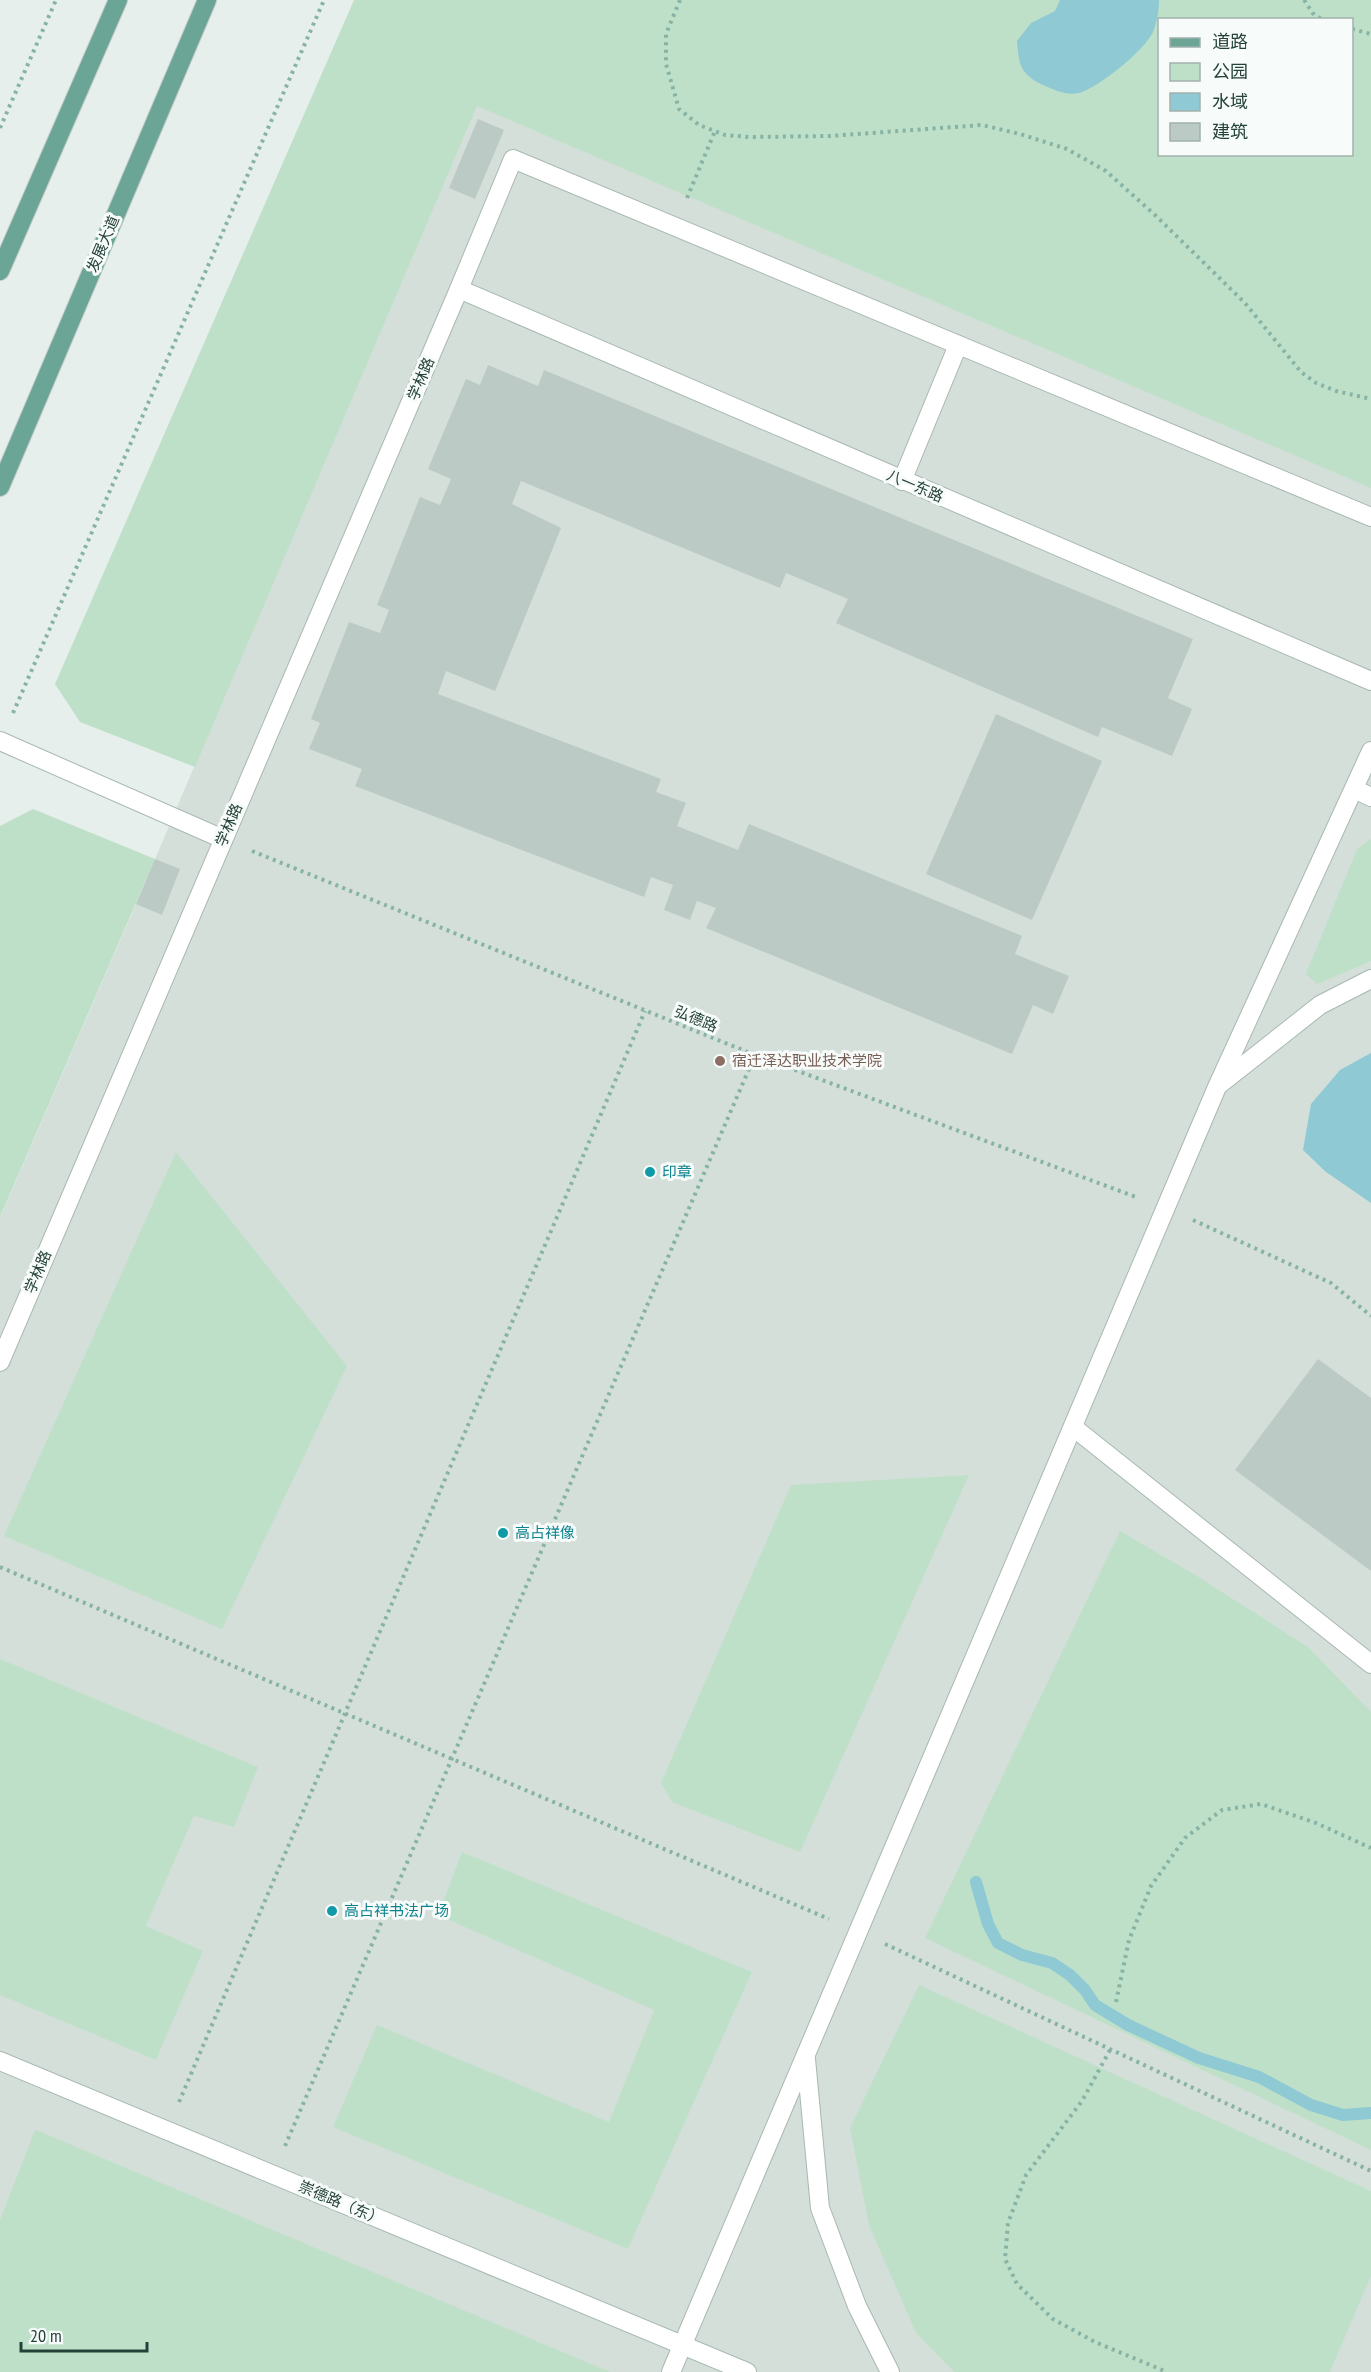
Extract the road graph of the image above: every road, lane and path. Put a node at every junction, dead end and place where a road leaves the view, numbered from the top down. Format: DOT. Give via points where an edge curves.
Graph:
graph roads {
  1 [pos="56,0"];
  2 [pos="118,0"];
  3 [pos="207,0"];
  4 [pos="324,0"];
  5 [pos="680,0"];
  6 [pos="1304,0"];
  7 [pos="1320,18"];
  8 [pos="1353,29"];
  9 [pos="1371,34"];
  10 [pos="0,128"];
  11 [pos="716,131"];
  12 [pos="675,226"];
  13 [pos="0,271"];
  14 [pos="459,289"];
  15 [pos="958,345"];
  16 [pos="1371,399"];
  17 [pos="902,480"];
  18 [pos="0,487"];
  19 [pos="1371,517"];
  20 [pos="1371,681"];
  21 [pos="1,742"];
  22 [pos="1371,750"];
  23 [pos="1354,789"];
  24 [pos="1371,797"];
  25 [pos="223,839"];
  26 [pos="1371,980"];
  27 [pos="645,1011"];
  28 [pos="755,1055"];
  29 [pos="1217,1087"];
  30 [pos="1166,1208"];
  31 [pos="1371,1316"];
  32 [pos="0,1362"];
  33 [pos="1072,1427"];
  34 [pos="0,1567"];
  35 [pos="1371,1664"];
  36 [pos="345,1713"];
  37 [pos="453,1760"];
  38 [pos="1371,1848"];
  39 [pos="858,1932"];
  40 [pos="1116,2001"];
  41 [pos="1110,2050"];
  42 [pos="806,2056"];
  43 [pos="0,2061"];
  44 [pos="166,2130"];
  45 [pos="1371,2171"];
  46 [pos="273,2174"];
  47 [pos="682,2346"];
  48 [pos="671,2372"];
  49 [pos="747,2372"];
  50 [pos="890,2372"];
  51 [pos="1167,2372"];
  1 -- 10 [label="path"];
  2 -- 13 [label="main road"];
  3 -- 18 [label="main road, 发展大道"];
  4 -- 21 [label="path"];
  5 -- 11 [label="path" via="666,34 666,64 679,109 699,125"];
  6 -- 7 [label="path"];
  8 -- 9 [label="path"];
  11 -- 12 [label="path"];
  11 -- 16 [label="path" via="749,137 830,136 982,125 1067,149 1106,171 1156,216 1245,303 1301,372 1326,387"];
  12 -- 14 [label="lane, 学林路" via="513,159"];
  12 -- 15 [label="lane"];
  14 -- 17 [label="lane, 八一东路"];
  14 -- 25 [label="lane, 学林路"];
  15 -- 17 [label="lane"];
  15 -- 19 [label="lane"];
  17 -- 20 [label="lane, 八一东路"];
  21 -- 25 [label="lane"];
  22 -- 23 [label="lane"];
  23 -- 24 [label="lane"];
  23 -- 29 [label="lane"];
  25 -- 27 [label="path, 弘德路"];
  25 -- 32 [label="lane, 学林路"];
  26 -- 29 [label="lane" via="1320,1005"];
  27 -- 28 [label="path, 弘德路"];
  27 -- 36 [label="path"];
  28 -- 30 [label="path, 弘德路"];
  28 -- 37 [label="path"];
  29 -- 30 [label="lane"];
  30 -- 31 [label="path, 弘德路" via="1331,1283"];
  30 -- 33 [label="lane"];
  33 -- 35 [label="lane"];
  33 -- 39 [label="lane"];
  34 -- 36 [label="path"];
  36 -- 37 [label="path"];
  36 -- 44 [label="path"];
  37 -- 39 [label="path"];
  37 -- 46 [label="path"];
  38 -- 40 [label="path" via="1261,1804 1221,1810 1185,1838 1151,1886 1129,1940"];
  39 -- 41 [label="path"];
  39 -- 42 [label="lane"];
  41 -- 45 [label="path"];
  41 -- 51 [label="path" via="1082,2101 1026,2175 1008,2223 1005,2259 1017,2284 1053,2319 1095,2342"];
  42 -- 47 [label="lane"];
  42 -- 50 [label="lane" via="820,2208 857,2306"];
  43 -- 44 [label="lane, 崇德路（东）"];
  44 -- 46 [label="lane, 崇德路（东）"];
  46 -- 47 [label="lane, 崇德路（东）"];
  47 -- 48 [label="lane"];
  47 -- 49 [label="lane, 崇德路（东）"];
}
